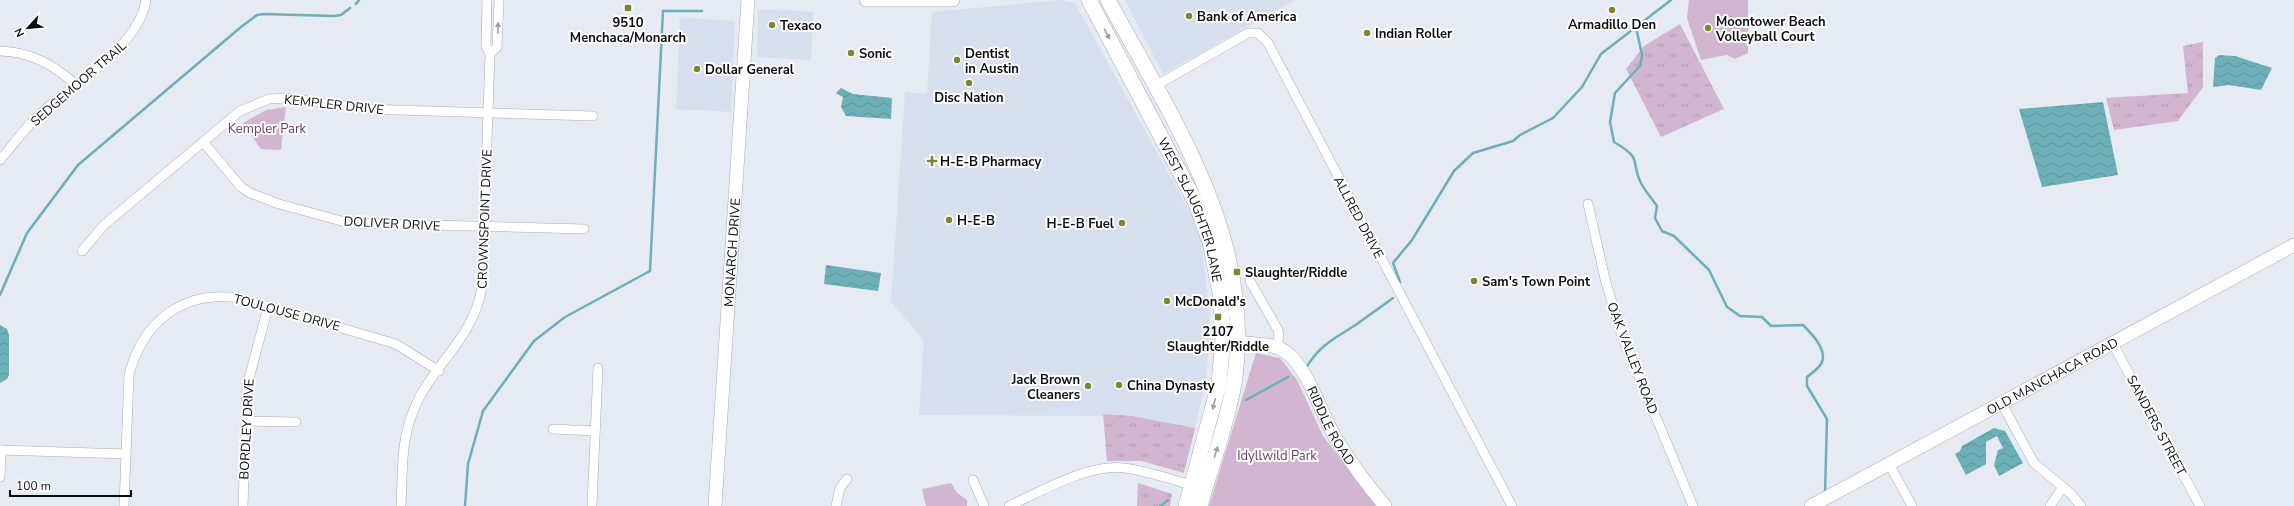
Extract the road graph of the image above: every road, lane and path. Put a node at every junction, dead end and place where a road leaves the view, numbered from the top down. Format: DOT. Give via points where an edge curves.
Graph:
graph roads {
  1 [pos="146,0"];
  2 [pos="487,0"];
  3 [pos="499,0"];
  4 [pos="748,0"];
  5 [pos="866,0"];
  6 [pos="953,0"];
  7 [pos="1089,0"];
  8 [pos="1108,0"];
  9 [pos="0,51"];
  10 [pos="490,54"];
  11 [pos="75,84"];
  12 [pos="1155,86"];
  13 [pos="488,112"];
  14 [pos="593,116"];
  15 [pos="204,143"];
  16 [pos="1173,157"];
  17 [pos="0,160"];
  18 [pos="1199,170"];
  19 [pos="1588,204"];
  20 [pos="485,228"];
  21 [pos="584,229"];
  22 [pos="2294,246"];
  23 [pos="82,251"];
  24 [pos="1250,281"];
  25 [pos="268,307"];
  26 [pos="1230,340"];
  27 [pos="2113,344"];
  28 [pos="1276,347"];
  29 [pos="598,368"];
  30 [pos="438,371"];
  31 [pos="2002,404"];
  32 [pos="246,421"];
  33 [pos="296,422"];
  34 [pos="553,428"];
  35 [pos="595,431"];
  36 [pos="0,450"];
  37 [pos="126,454"];
  38 [pos="1889,464"];
  39 [pos="0,478"];
  40 [pos="847,479"];
  41 [pos="972,480"];
  42 [pos="1198,487"];
  43 [pos="2063,487"];
  44 [pos="124,506"];
  45 [pos="243,506"];
  46 [pos="401,506"];
  47 [pos="592,506"];
  48 [pos="715,506"];
  49 [pos="836,506"];
  50 [pos="984,506"];
  51 [pos="1009,506"];
  52 [pos="1186,506"];
  53 [pos="1200,506"];
  54 [pos="1384,506"];
  55 [pos="1512,506"];
  56 [pos="1693,506"];
  57 [pos="1811,506"];
  58 [pos="1912,506"];
  59 [pos="2050,506"];
  60 [pos="2081,506"];
  61 [pos="2200,506"];
  1 -- 11 [label="street, SEDGEMOOR TRAIL" via="140,21 130,36"];
  2 -- 10 [label="street, CROWNSPOINT DRIVE" via="486,46"];
  10 -- 3 [label="street, CROWNSPOINT DRIVE, one-way" via="497,47"];
  4 -- 48 [label="street, MONARCH DRIVE"];
  5 -- 6 [label="street"];
  7 -- 16 [label="main road, WEST SLAUGHTER LANE, one-way"];
  8 -- 12 [label="main road, WEST SLAUGHTER LANE"];
  9 -- 11 [label="street" via="12,51 38,58 57,68"];
  10 -- 13 [label="street, CROWNSPOINT DRIVE"];
  11 -- 17 [label="street, SEDGEMOOR TRAIL" via="42,112"];
  12 -- 18 [label="main road, WEST SLAUGHTER LANE"];
  12 -- 55 [label="street, ALLRED DRIVE" via="1248,33 1258,33 1268,43"];
  13 -- 14 [label="street, KEMPLER DRIVE"];
  13 -- 15 [label="street, KEMPLER DRIVE" via="366,109 278,98 240,111"];
  13 -- 20 [label="street, CROWNSPOINT DRIVE"];
  15 -- 20 [label="street, DOLIVER DRIVE" via="241,187 279,204 349,223"];
  15 -- 23 [label="street, KEMPLER DRIVE" via="104,225"];
  16 -- 18 [label="main road" via="1188,161"];
  16 -- 26 [label="main road, WEST SLAUGHTER LANE" via="1195,201 1210,242"];
  18 -- 26 [label="main road, WEST SLAUGHTER LANE" via="1210,193 1226,243 1235,287"];
  19 -- 56 [label="street, OAK VALLEY ROAD" via="1605,279 1621,333"];
  20 -- 21 [label="street, DOLIVER DRIVE"];
  20 -- 30 [label="street, CROWNSPOINT DRIVE" via="484,275 479,304 468,330"];
  22 -- 27 [label="street, OLD MANCHACA ROAD"];
  24 -- 28 [label="street" via="1278,330"];
  25 -- 30 [label="street, TOULOUSE DRIVE" via="396,344"];
  25 -- 32 [label="street, BORDLEY DRIVE" via="249,373"];
  25 -- 37 [label="street, TOULOUSE DRIVE" via="226,296 200,298 174,309 153,326 137,348 129,375"];
  26 -- 28 [label="street, RIDDLE ROAD"];
  26 -- 42 [label="main road, WEST SLAUGHTER LANE"];
  27 -- 31 [label="street, OLD MANCHACA ROAD"];
  27 -- 61 [label="street, SANDERS STREET"];
  28 -- 54 [label="street, RIDDLE ROAD" via="1286,352 1297,363 1338,442"];
  29 -- 35 [label="street"];
  30 -- 46 [label="street, CROWNSPOINT DRIVE" via="420,397 403,440"];
  31 -- 38 [label="street, OLD MANCHACA ROAD"];
  31 -- 43 [label="street" via="2034,463"];
  32 -- 33 [label="street"];
  32 -- 45 [label="street, BORDLEY DRIVE"];
  34 -- 35 [label="street"];
  35 -- 47 [label="street"];
  36 -- 37 [label="street"];
  36 -- 39 [label="street"];
  37 -- 44 [label="street, TOULOUSE DRIVE"];
  38 -- 57 [label="street, OLD MANCHACA ROAD"];
  38 -- 58 [label="street"];
  40 -- 49 [label="street" via="840,488"];
  41 -- 50 [label="street"];
  42 -- 51 [label="street" via="1142,471 1107,468 1078,475"];
  42 -- 52 [label="main road, WEST SLAUGHTER LANE"];
  42 -- 53 [label="main road, WEST SLAUGHTER LANE"];
  43 -- 59 [label="street"];
  43 -- 60 [label="street"];
}
